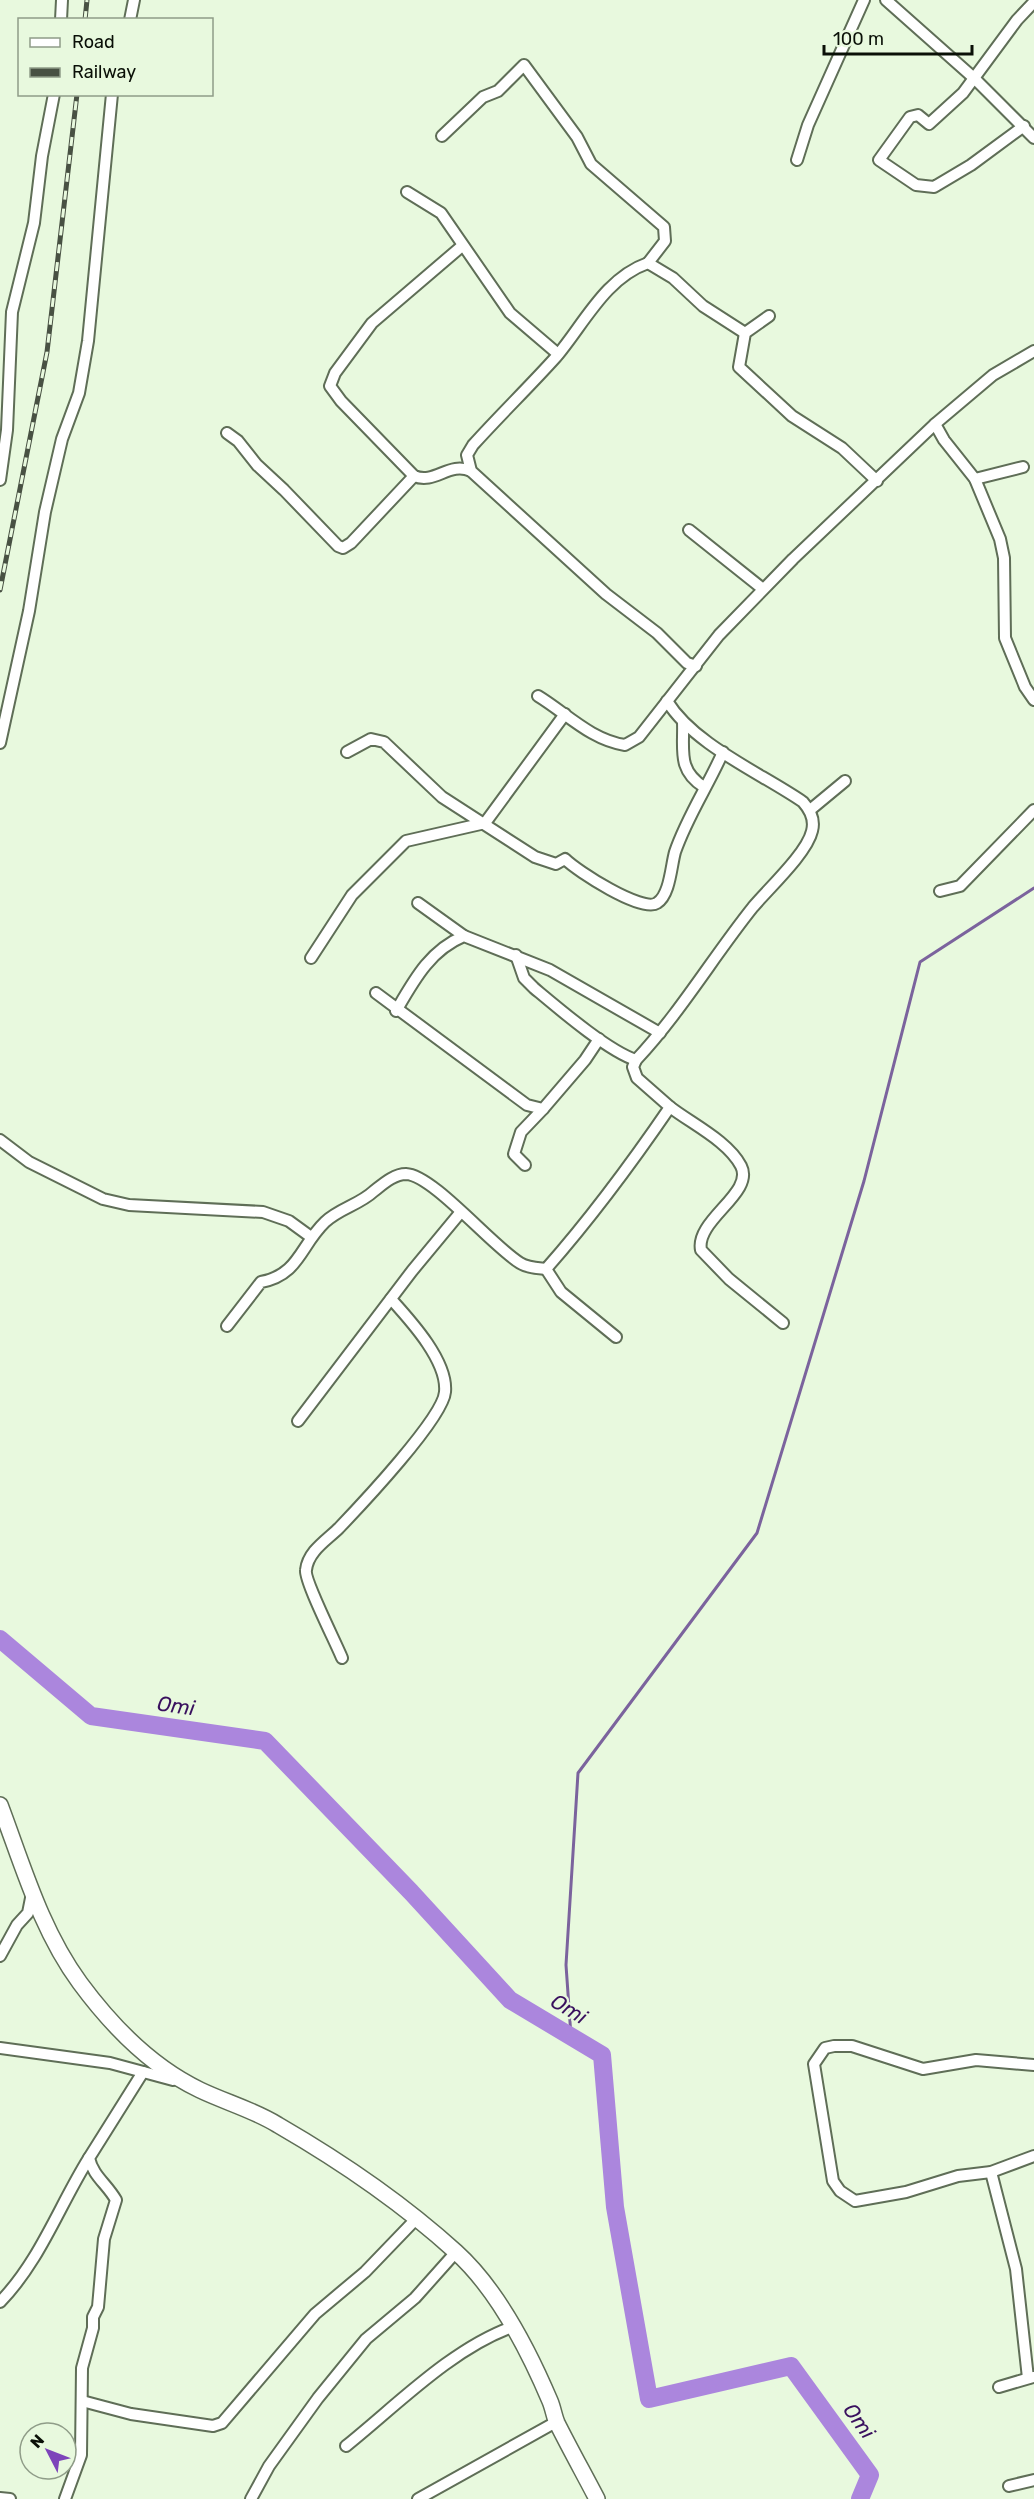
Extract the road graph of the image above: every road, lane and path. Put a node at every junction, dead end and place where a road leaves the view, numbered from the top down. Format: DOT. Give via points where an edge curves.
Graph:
graph roads {
  1 [pos="62,0"];
  2 [pos="134,0"];
  3 [pos="864,0"];
  4 [pos="886,0"];
  5 [pos="1034,2"];
  6 [pos="61,18"];
  7 [pos="130,18"];
  8 [pos="975,79"];
  9 [pos="54,96"];
  10 [pos="112,96"];
  11 [pos="1024,126"];
  12 [pos="442,136"];
  13 [pos="1034,138"];
  14 [pos="797,160"];
  15 [pos="407,192"];
  16 [pos="462,246"];
  17 [pos="648,262"];
  18 [pos="769,316"];
  19 [pos="745,333"];
  20 [pos="1034,351"];
  21 [pos="558,354"];
  22 [pos="935,424"];
  23 [pos="227,433"];
  24 [pos="1023,467"];
  25 [pos="471,471"];
  26 [pos="414,476"];
  27 [pos="975,479"];
  28 [pos="0,480"];
  29 [pos="877,481"];
  30 [pos="689,530"];
  31 [pos="764,589"];
  32 [pos="696,666"];
  33 [pos="538,696"];
  34 [pos="1034,700"];
  35 [pos="667,701"];
  36 [pos="565,714"];
  37 [pos="683,722"];
  38 [pos="0,743"];
  39 [pos="347,752"];
  40 [pos="723,752"];
  41 [pos="845,781"];
  42 [pos="705,787"];
  43 [pos="810,810"];
  44 [pos="1034,810"];
  45 [pos="484,823"];
  46 [pos="940,891"];
  47 [pos="418,903"];
  48 [pos="464,936"];
  49 [pos="516,955"];
  50 [pos="311,958"];
  51 [pos="376,993"];
  52 [pos="396,1011"];
  53 [pos="660,1034"];
  54 [pos="599,1039"];
  55 [pos="636,1060"];
  56 [pos="670,1107"];
  57 [pos="543,1109"];
  58 [pos="0,1140"];
  59 [pos="525,1165"];
  60 [pos="460,1213"];
  61 [pos="311,1237"];
  62 [pos="546,1269"];
  63 [pos="391,1299"];
  64 [pos="783,1323"];
  65 [pos="227,1326"];
  66 [pos="616,1336"];
  67 [pos="298,1420"];
  68 [pos="342,1658"];
  69 [pos="0,1805"];
  70 [pos="32,1891"];
  71 [pos="0,1956"];
  72 [pos="0,2048"];
  73 [pos="1034,2065"];
  74 [pos="143,2072"];
  75 [pos="198,2089"];
  76 [pos="1034,2156"];
  77 [pos="89,2158"];
  78 [pos="992,2172"];
  79 [pos="416,2219"];
  80 [pos="456,2252"];
  81 [pos="0,2302"];
  82 [pos="512,2327"];
  83 [pos="1031,2377"];
  84 [pos="999,2387"];
  85 [pos="82,2401"];
  86 [pos="556,2421"];
  87 [pos="346,2446"];
  88 [pos="1034,2480"];
  89 [pos="1009,2486"];
  90 [pos="0,2498"];
  91 [pos="10,2499"];
  92 [pos="65,2499"];
  93 [pos="251,2499"];
  94 [pos="418,2499"];
  95 [pos="597,2499"];
  1 -- 6 [label="street"];
  2 -- 7 [label="street"];
  3 -- 14 [label="street" via="808,125"];
  4 -- 8 [label="street"];
  5 -- 8 [label="street"];
  8 -- 11 [label="street"];
  8 -- 11 [label="street" via="930,124 918,115 910,117 879,160 916,185 934,188"];
  9 -- 28 [label="street" via="34,223 12,312 7,430"];
  10 -- 38 [label="street" via="88,341 79,393 45,512 29,611"];
  11 -- 13 [label="street"];
  12 -- 17 [label="street" via="524,65 577,137 591,164 664,226 665,241"];
  15 -- 16 [label="street" via="441,213"];
  16 -- 21 [label="street" via="510,313"];
  16 -- 26 [label="street" via="372,323 331,380 333,392"];
  17 -- 19 [label="street" via="703,306"];
  17 -- 21 [label="street" via="628,270 609,289"];
  18 -- 19 [label="street"];
  19 -- 29 [label="street" via="739,367 792,416 842,448"];
  20 -- 22 [label="street" via="993,375"];
  21 -- 25 [label="street" via="473,445 467,455"];
  22 -- 27 [label="street"];
  22 -- 29 [label="street"];
  23 -- 26 [label="street" via="343,548"];
  24 -- 27 [label="street"];
  25 -- 26 [label="street" via="453,468 427,479"];
  25 -- 32 [label="street" via="606,594 657,633 687,663"];
  27 -- 34 [label="street" via="1004,558 1005,638"];
  29 -- 31 [label="street"];
  30 -- 31 [label="street"];
  31 -- 32 [label="street" via="719,635"];
  32 -- 35 [label="street"];
  33 -- 36 [label="street"];
  35 -- 36 [label="street" via="639,736 625,745 594,734"];
  35 -- 37 [label="street"];
  36 -- 45 [label="street"];
  37 -- 40 [label="street"];
  37 -- 42 [label="street" via="687,772"];
  39 -- 45 [label="street" via="371,739 384,742 442,797"];
  40 -- 42 [label="street"];
  40 -- 43 [label="street"];
  41 -- 43 [label="street"];
  42 -- 45 [label="street" via="676,850 666,890 658,903 652,905 616,893 565,859 555,864 535,857"];
  43 -- 53 [label="street" via="813,830 807,844 753,908"];
  44 -- 46 [label="street" via="960,886"];
  45 -- 50 [label="street" via="406,841 352,894"];
  47 -- 48 [label="street"];
  48 -- 49 [label="street"];
  48 -- 52 [label="street" via="424,964"];
  49 -- 53 [label="street" via="550,970"];
  49 -- 54 [label="street" via="524,978"];
  51 -- 52 [label="street"];
  52 -- 57 [label="street" via="527,1105"];
  53 -- 55 [label="street"];
  54 -- 55 [label="street"];
  54 -- 57 [label="street"];
  55 -- 56 [label="street" via="633,1067 637,1078"];
  56 -- 62 [label="street" via="592,1217"];
  56 -- 64 [label="street" via="724,1147 744,1174 737,1190 702,1236 701,1250 737,1287"];
  57 -- 59 [label="street" via="521,1132 514,1154"];
  58 -- 61 [label="street" via="29,1162 104,1199 129,1205 264,1212 289,1221"];
  60 -- 61 [label="street" via="440,1193 406,1174 338,1210"];
  60 -- 62 [label="street" via="521,1264"];
  60 -- 63 [label="street"];
  61 -- 65 [label="street" via="288,1270 278,1279 261,1282"];
  62 -- 66 [label="street" via="561,1292"];
  63 -- 67 [label="street"];
  63 -- 68 [label="street" via="431,1350 446,1390 442,1404 408,1448 338,1529 316,1548 308,1563 305,1572 309,1586"];
  69 -- 70 [label="main road"];
  70 -- 71 [label="street" via="28,1913"];
  70 -- 75 [label="main road" via="56,1944 92,1998 139,2048"];
  72 -- 74 [label="street" via="110,2063"];
  73 -- 78 [label="street" via="976,2060 923,2069 852,2046 825,2048 814,2064 832,2181 855,2201 906,2192 958,2176"];
  74 -- 75 [label="street"];
  74 -- 77 [label="street"];
  75 -- 79 [label="main road" via="276,2123 354,2171"];
  76 -- 78 [label="street"];
  77 -- 81 [label="street" via="22,2279"];
  77 -- 85 [label="street" via="93,2173 110,2188 116,2200 104,2239 98,2307 82,2368"];
  78 -- 83 [label="street" via="1016,2269"];
  79 -- 80 [label="main road"];
  79 -- 85 [label="street" via="365,2272 315,2314 222,2423 213,2426 131,2414"];
  80 -- 82 [label="main road" via="490,2291"];
  80 -- 93 [label="street" via="414,2298 366,2339 269,2466"];
  82 -- 86 [label="main road"];
  82 -- 87 [label="street" via="470,2348 387,2409"];
  83 -- 84 [label="street"];
  85 -- 92 [label="street" via="81,2455"];
  86 -- 94 [label="street"];
  86 -- 95 [label="main road"];
  88 -- 89 [label="street"];
  90 -- 91 [label="street"];
}
